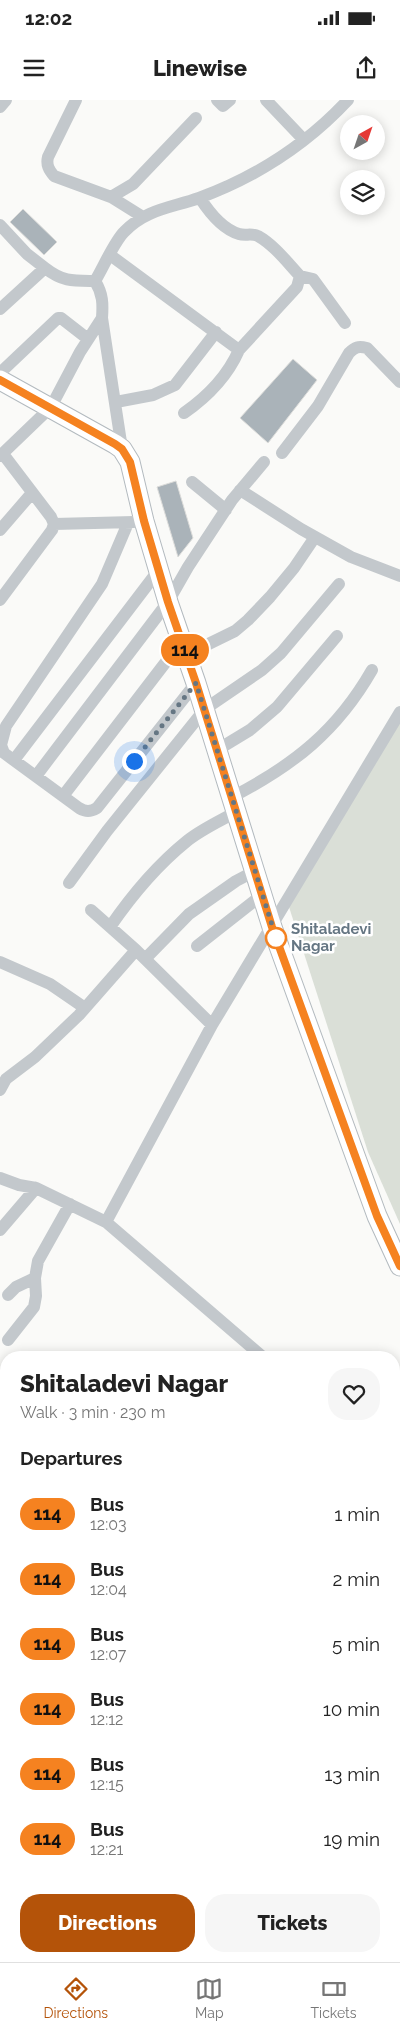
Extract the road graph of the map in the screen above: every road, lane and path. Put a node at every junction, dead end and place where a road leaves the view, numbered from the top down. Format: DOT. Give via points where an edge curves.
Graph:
graph roads {
  1 [pos="6,100"];
  2 [pos="76,100"];
  3 [pos="217,100"];
  4 [pos="230,100"];
  5 [pos="266,100"];
  6 [pos="348,100"];
  7 [pos="0,107"];
  8 [pos="196,118"];
  9 [pos="304,140"];
  10 [pos="112,197"];
  11 [pos="200,198"];
  12 [pos="143,217"];
  13 [pos="0,225"];
  14 [pos="110,254"];
  15 [pos="45,268"];
  16 [pos="300,276"];
  17 [pos="95,281"];
  18 [pos="0,309"];
  19 [pos="102,318"];
  20 [pos="344,322"];
  21 [pos="216,332"];
  22 [pos="88,339"];
  23 [pos="239,350"];
  24 [pos="0,373"];
  25 [pos="0,380"];
  26 [pos="400,382"];
  27 [pos="116,402"];
  28 [pos="50,407"];
  29 [pos="184,413"];
  30 [pos="122,449"];
  31 [pos="282,453"];
  32 [pos="1,455"];
  33 [pos="264,462"];
  34 [pos="192,482"];
  35 [pos="240,490"];
  36 [pos="32,492"];
  37 [pos="226,510"];
  38 [pos="136,522"];
  39 [pos="54,524"];
  40 [pos="0,530"];
  41 [pos="315,537"];
  42 [pos="158,571"];
  43 [pos="400,576"];
  44 [pos="340,584"];
  45 [pos="0,600"];
  46 [pos="168,602"];
  47 [pos="336,636"];
  48 [pos="184,648"];
  49 [pos="372,670"];
  50 [pos="196,683"];
  51 [pos="204,709"];
  52 [pos="400,712"];
  53 [pos="1,732"];
  54 [pos="217,750"];
  55 [pos="14,760"];
  56 [pos="36,776"];
  57 [pos="63,796"];
  58 [pos="234,805"];
  59 [pos="255,871"];
  60 [pos="69,883"];
  61 [pos="262,895"];
  62 [pos="91,910"];
  63 [pos="110,927"];
  64 [pos="272,927"];
  65 [pos="196,946"];
  66 [pos="140,955"];
  67 [pos="0,962"];
  68 [pos="86,1008"];
  69 [pos="212,1025"];
  70 [pos="0,1090"];
  71 [pos="0,1178"];
  72 [pos="36,1188"];
  73 [pos="70,1204"];
  74 [pos="106,1222"];
  75 [pos="0,1230"];
  76 [pos="400,1266"];
  77 [pos="35,1278"];
  78 [pos="8,1295"];
  79 [pos="8,1340"];
  80 [pos="256,1351"];
  1 -- 7 [label="street"];
  2 -- 10 [label="street" via="48,156 49,170 54,176"];
  3 -- 4 [label="street" via="223,106"];
  5 -- 9 [label="street"];
  6 -- 9 [label="street"];
  8 -- 10 [label="street" via="133,184"];
  9 -- 11 [label="street" via="259,172"];
  10 -- 12 [label="street"];
  11 -- 12 [label="street" via="155,210"];
  11 -- 16 [label="street" via="210,214 239,234 256,235 282,255"];
  12 -- 14 [label="street" via="123,232"];
  13 -- 15 [label="street"];
  14 -- 17 [label="street"];
  14 -- 21 [label="street"];
  15 -- 17 [label="street" via="67,280"];
  15 -- 18 [label="street"];
  16 -- 20 [label="street" via="313,279"];
  16 -- 23 [label="street" via="296,287"];
  17 -- 19 [label="street" via="103,299"];
  19 -- 22 [label="street"];
  19 -- 27 [label="street"];
  21 -- 23 [label="street"];
  21 -- 27 [label="street" via="175,385 153,395"];
  22 -- 24 [label="street" via="58,318"];
  22 -- 28 [label="street"];
  23 -- 29 [label="street" via="228,372"];
  25 -- 28 [label="main road"];
  26 -- 31 [label="street" via="367,348 354,348 318,406"];
  27 -- 30 [label="street"];
  28 -- 30 [label="main road"];
  28 -- 32 [label="street"];
  30 -- 38 [label="main road" via="130,462"];
  32 -- 36 [label="street"];
  33 -- 35 [label="street"];
  34 -- 37 [label="street"];
  35 -- 37 [label="street"];
  35 -- 41 [label="street"];
  36 -- 39 [label="street"];
  36 -- 40 [label="street"];
  37 -- 46 [label="street"];
  38 -- 39 [label="street"];
  38 -- 42 [label="main road"];
  38 -- 53 [label="street" via="102,584"];
  39 -- 45 [label="street"];
  41 -- 43 [label="street" via="351,557"];
  41 -- 48 [label="street" via="294,568 248,620 235,631"];
  42 -- 46 [label="main road"];
  42 -- 55 [label="street"];
  44 -- 51 [label="street" via="281,653 262,670"];
  46 -- 48 [label="main road"];
  46 -- 56 [label="street"];
  47 -- 54 [label="street" via="277,707 250,730"];
  48 -- 50 [label="main road"];
  48 -- 57 [label="street"];
  49 -- 58 [label="street" via="338,720 306,751"];
  50 -- 51 [label="main road"];
  50 -- 57 [label="street" via="96,808 85,812"];
  51 -- 54 [label="main road"];
  51 -- 60 [label="street"];
  52 -- 64 [label="street"];
  53 -- 55 [label="street" via="4,753"];
  54 -- 58 [label="main road"];
  55 -- 56 [label="street"];
  56 -- 57 [label="street"];
  58 -- 59 [label="main road"];
  58 -- 63 [label="street" via="164,861"];
  59 -- 61 [label="main road"];
  59 -- 66 [label="street" via="189,914"];
  61 -- 64 [label="main road"];
  61 -- 65 [label="street"];
  62 -- 63 [label="street"];
  63 -- 66 [label="street"];
  64 -- 69 [label="street"];
  64 -- 76 [label="main road" via="377,1216"];
  66 -- 68 [label="street"];
  66 -- 69 [label="street"];
  67 -- 68 [label="street" via="50,984"];
  68 -- 70 [label="street" via="6,1079"];
  69 -- 74 [label="street"];
  71 -- 72 [label="street"];
  72 -- 73 [label="street"];
  72 -- 75 [label="street"];
  73 -- 74 [label="street"];
  73 -- 77 [label="street" via="38,1261"];
  74 -- 80 [label="street"];
  77 -- 78 [label="street" via="16,1287"];
  77 -- 79 [label="street" via="34,1307"];
}
